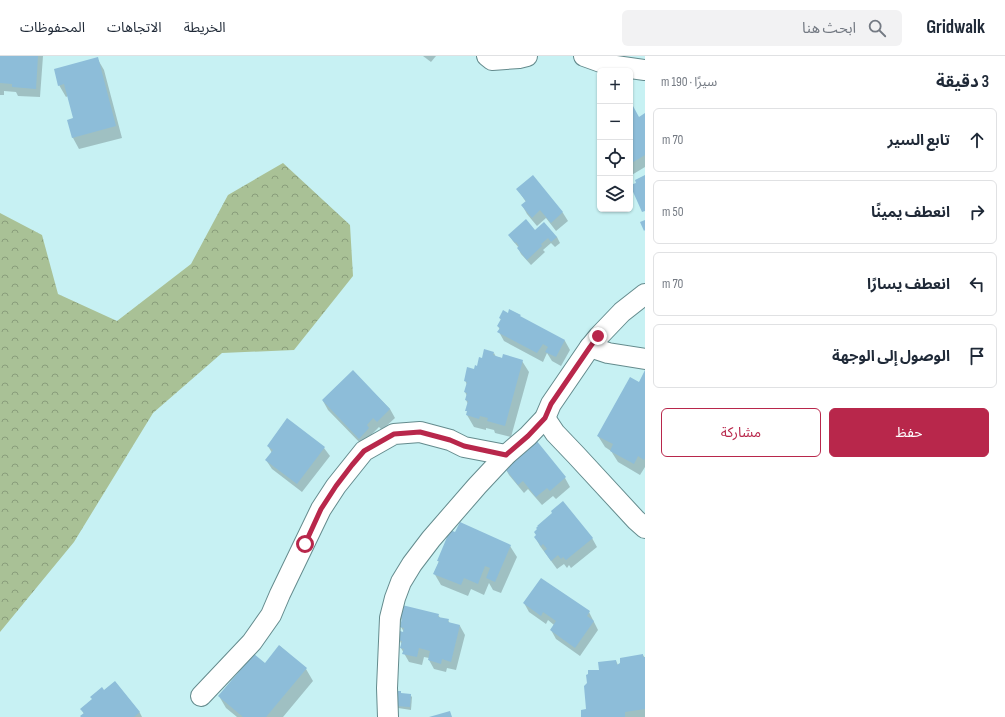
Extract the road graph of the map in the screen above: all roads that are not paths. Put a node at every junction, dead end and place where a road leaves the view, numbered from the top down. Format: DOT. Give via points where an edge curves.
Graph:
graph roads {
  1 [pos="487,56"];
  2 [pos="527,56"];
  3 [pos="584,56"];
  4 [pos="645,70"];
  5 [pos="645,294"];
  6 [pos="590,347"];
  7 [pos="645,359"];
  8 [pos="545,418"];
  9 [pos="506,455"];
  10 [pos="645,528"];
  11 [pos="201,696"];
  12 [pos="388,717"];
  1 -- 2 [label="street" via="492,60"];
  3 -- 4 [label="street" via="609,65"];
  5 -- 6 [label="street" via="616,317"];
  6 -- 7 [label="street" via="608,353"];
  6 -- 8 [label="street" via="551,404"];
  8 -- 9 [label="street"];
  8 -- 10 [label="street" via="554,433"];
  9 -- 11 [label="street" via="464,446 420,432 394,434 364,451 321,509 271,615 252,642"];
  9 -- 12 [label="street" via="431,539 401,582 390,618"];
}
